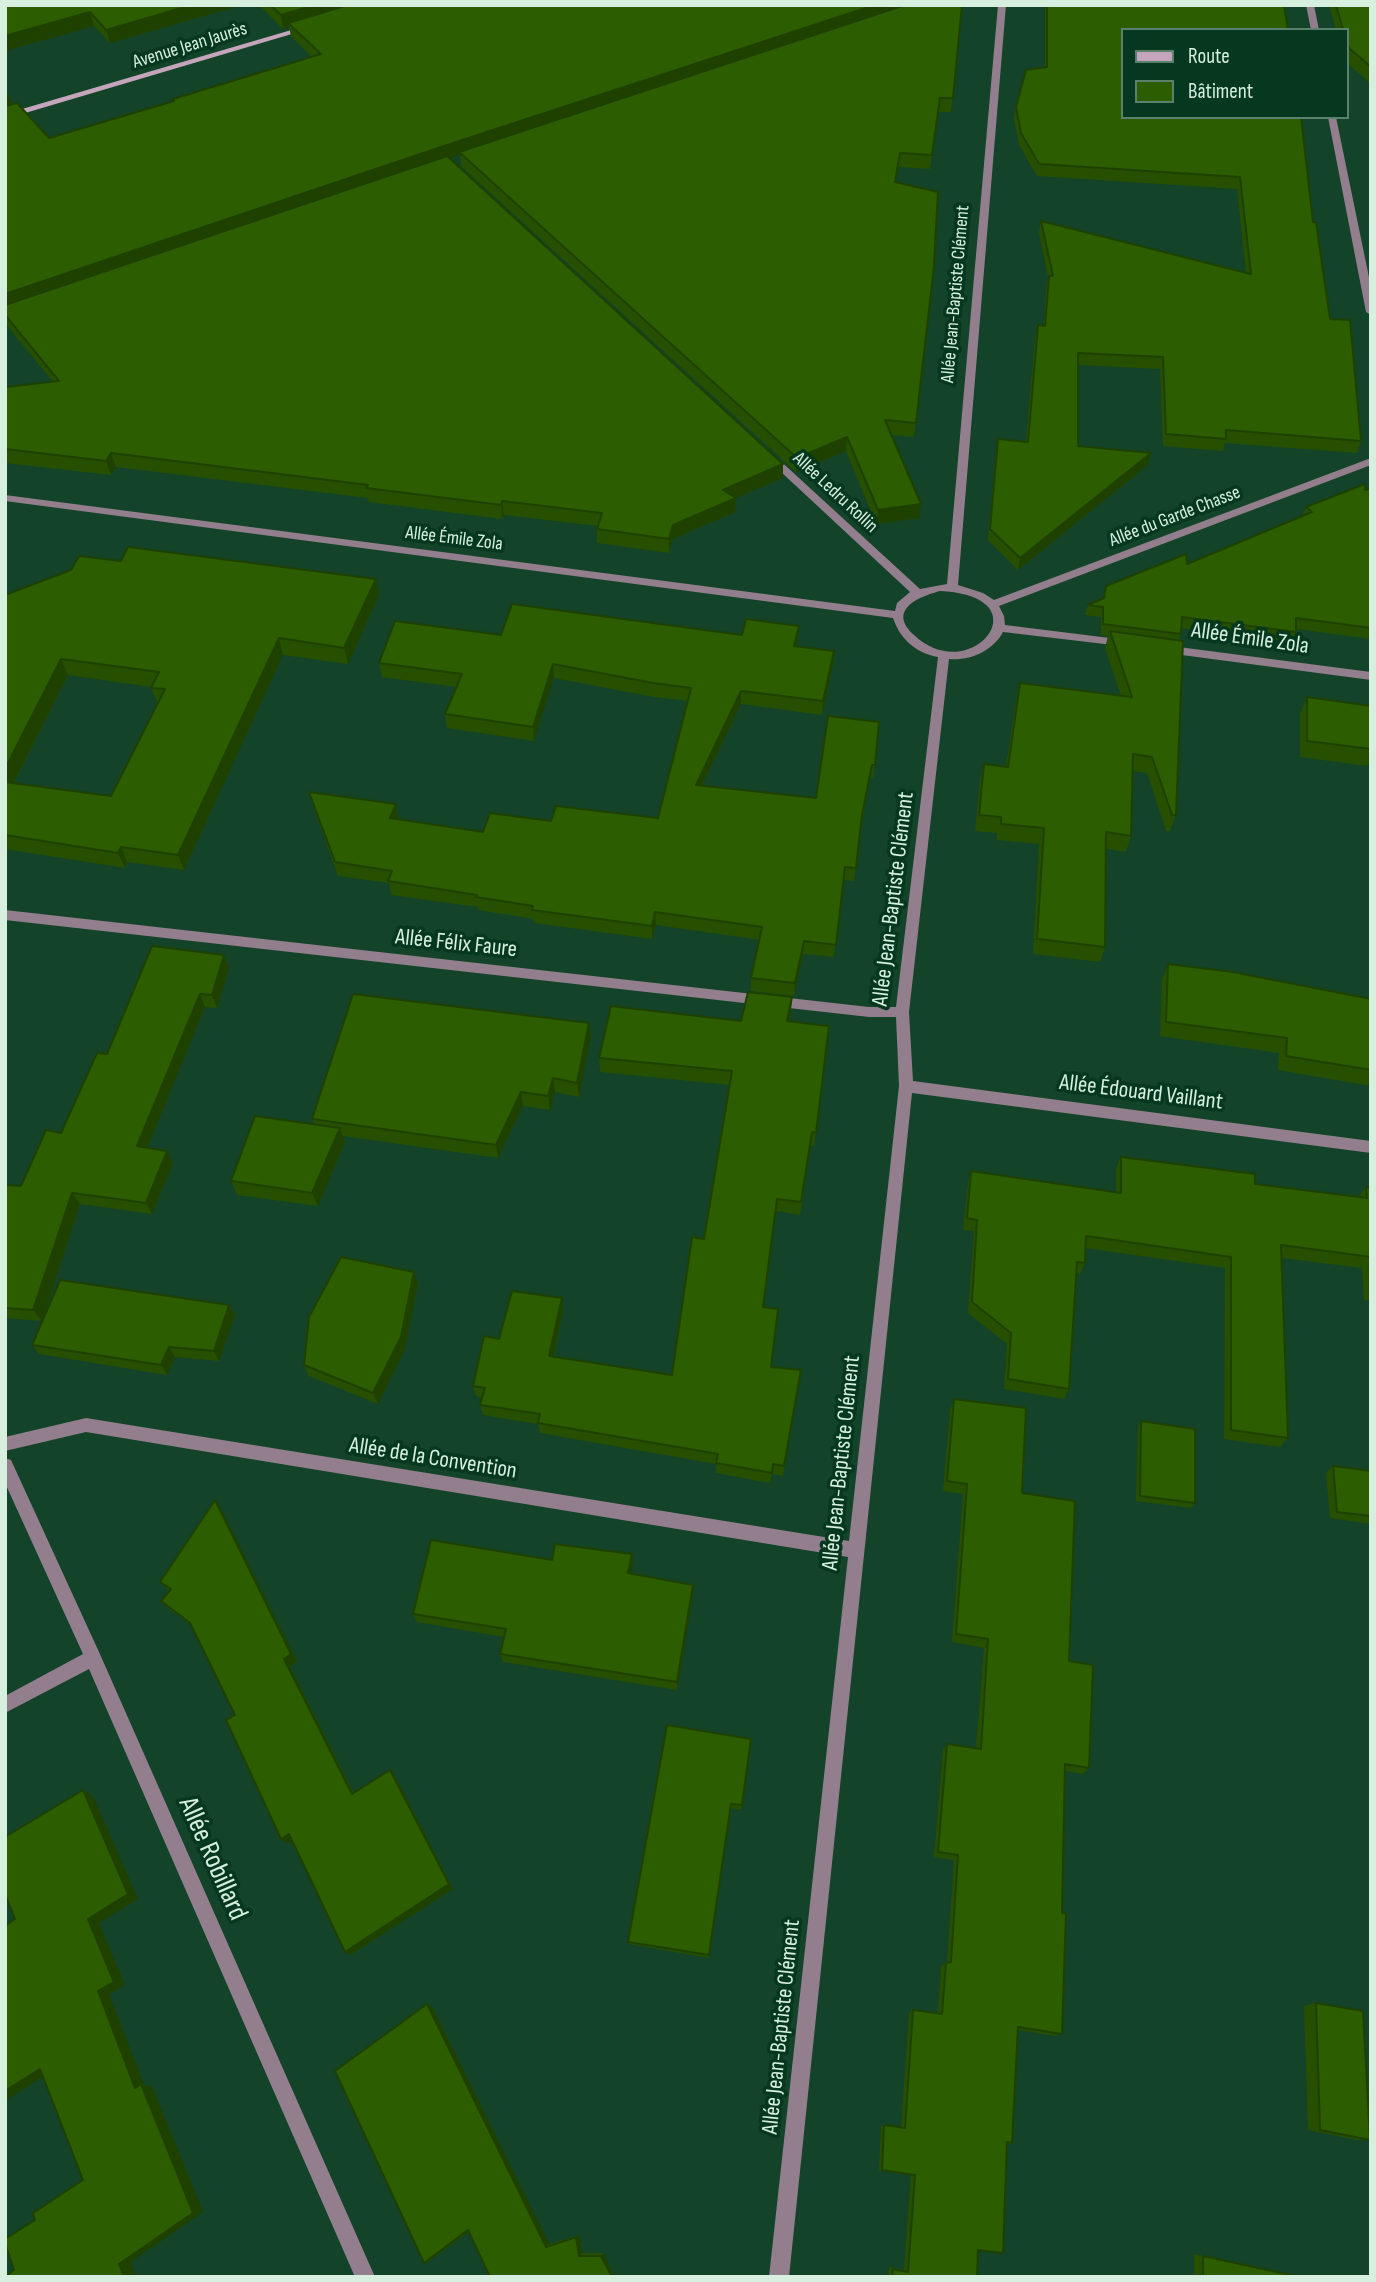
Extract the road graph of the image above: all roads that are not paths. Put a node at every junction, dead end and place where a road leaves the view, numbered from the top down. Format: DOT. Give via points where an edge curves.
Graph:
graph roads {
  1 [pos="1002,5"];
  2 [pos="1310,5"];
  3 [pos="318,25"];
  4 [pos="1315,28"];
  5 [pos="5,117"];
  6 [pos="1332,119"];
  7 [pos="1371,312"];
  8 [pos="765,453"];
  9 [pos="1371,461"];
  10 [pos="5,498"];
  11 [pos="952,587"];
  12 [pos="917,592"];
  13 [pos="992,605"];
  14 [pos="898,615"];
  15 [pos="999,628"];
  16 [pos="1143,646"];
  17 [pos="1157,648"];
  18 [pos="944,655"];
  19 [pos="1371,676"];
  20 [pos="5,915"];
  21 [pos="902,1012"];
  22 [pos="906,1086"];
  23 [pos="1371,1147"];
  24 [pos="5,1444"];
  25 [pos="5,1465"];
  26 [pos="856,1550"];
  27 [pos="93,1658"];
  28 [pos="5,1704"];
  29 [pos="365,2277"];
  30 [pos="779,2277"];
  1 -- 11 [label="street, Allée Jean-Baptiste Clément"];
  2 -- 4 [label="street"];
  3 -- 5 [label="main road, Avenue Jean Jaurès"];
  6 -- 7 [label="street"];
  8 -- 12 [label="street, Allée Ledru Rollin"];
  9 -- 13 [label="street, Allée du Garde Chasse"];
  10 -- 14 [label="street, Allée Émile Zola"];
  11 -- 12 [label="street"];
  11 -- 13 [label="street" via="975,593"];
  12 -- 14 [label="street"];
  13 -- 15 [label="street"];
  14 -- 18 [label="street" via="905,636"];
  15 -- 16 [label="street"];
  15 -- 18 [label="street" via="987,646"];
  17 -- 19 [label="street, Allée Émile Zola"];
  18 -- 21 [label="street, Allée Jean-Baptiste Clément"];
  20 -- 21 [label="street, Allée Félix Faure" via="869,1012"];
  21 -- 22 [label="street, Allée Jean-Baptiste Clément"];
  22 -- 23 [label="street, Allée Édouard Vaillant"];
  22 -- 26 [label="street, Allée Jean-Baptiste Clément"];
  24 -- 26 [label="street, Allée de la Convention" via="86,1426"];
  25 -- 27 [label="street, Allée Robillard"];
  26 -- 30 [label="street, Allée Jean-Baptiste Clément"];
  27 -- 28 [label="street"];
  27 -- 29 [label="street, Allée Robillard"];
}
